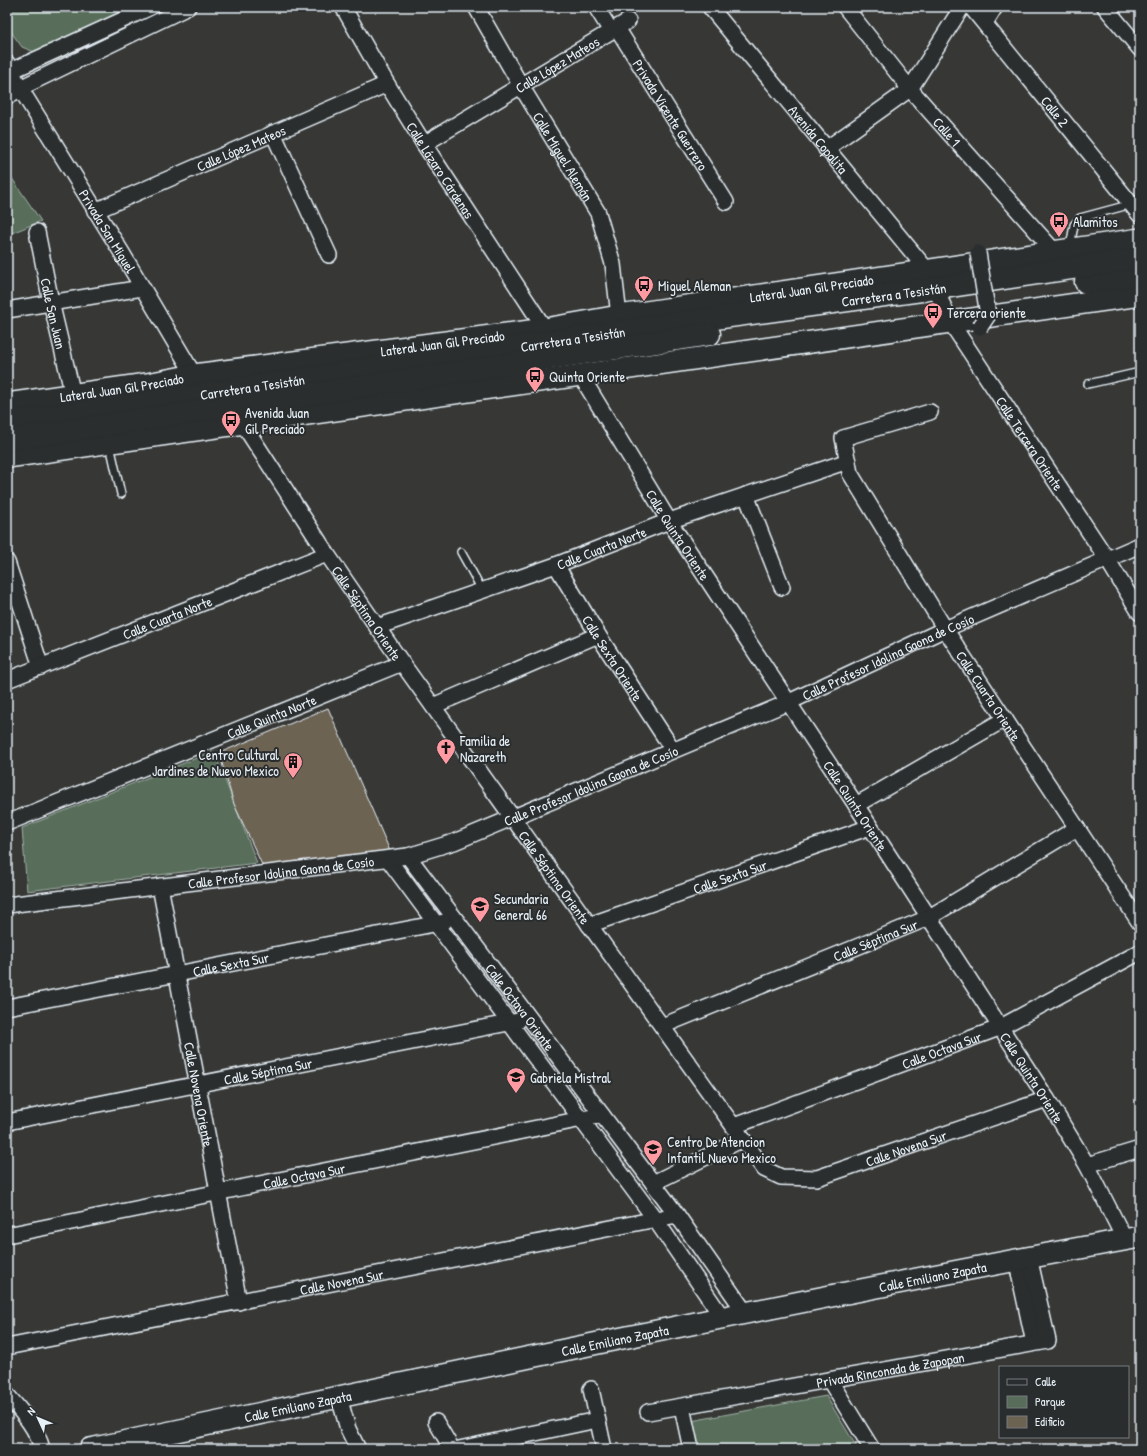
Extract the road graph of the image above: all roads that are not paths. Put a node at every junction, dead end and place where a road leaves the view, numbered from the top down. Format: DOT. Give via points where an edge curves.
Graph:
graph roads {
  1 [pos="151,7"];
  2 [pos="188,7"];
  3 [pos="343,7"];
  4 [pos="476,7"];
  5 [pos="596,7"];
  6 [pos="710,7"];
  7 [pos="845,7"];
  8 [pos="962,7"];
  9 [pos="971,7"];
  10 [pos="995,7"];
  11 [pos="1104,7"];
  12 [pos="985,23"];
  13 [pos="619,27"];
  14 [pos="1140,49"];
  15 [pos="9,67"];
  16 [pos="387,84"];
  17 [pos="521,86"];
  18 [pos="20,88"];
  19 [pos="910,89"];
  20 [pos="7,97"];
  21 [pos="273,133"];
  22 [pos="424,144"];
  23 [pos="826,149"];
  24 [pos="726,202"];
  25 [pos="1136,210"];
  26 [pos="95,211"];
  27 [pos="37,232"];
  28 [pos="1140,239"];
  29 [pos="1062,250"];
  30 [pos="978,253"];
  31 [pos="329,255"];
  32 [pos="1140,258"];
  33 [pos="1140,274"];
  34 [pos="935,287"];
  35 [pos="142,288"];
  36 [pos="1140,295"];
  37 [pos="51,302"];
  38 [pos="7,310"];
  39 [pos="619,316"];
  40 [pos="951,323"];
  41 [pos="980,327"];
  42 [pos="545,329"];
  43 [pos="1140,372"];
  44 [pos="194,375"];
  45 [pos="581,376"];
  46 [pos="1088,384"];
  47 [pos="73,395"];
  48 [pos="7,404"];
  49 [pos="930,412"];
  50 [pos="7,423"];
  51 [pos="243,424"];
  52 [pos="7,440"];
  53 [pos="109,443"];
  54 [pos="7,457"];
  55 [pos="848,461"];
  56 [pos="121,494"];
  57 [pos="746,495"];
  58 [pos="669,521"];
  59 [pos="1140,545"];
  60 [pos="461,552"];
  61 [pos="327,554"];
  62 [pos="1107,559"];
  63 [pos="7,562"];
  64 [pos="556,565"];
  65 [pos="782,587"];
  66 [pos="482,590"];
  67 [pos="1140,613"];
  68 [pos="377,627"];
  69 [pos="945,628"];
  70 [pos="598,635"];
  71 [pos="402,663"];
  72 [pos="41,667"];
  73 [pos="7,680"];
  74 [pos="787,703"];
  75 [pos="432,706"];
  76 [pos="1005,719"];
  77 [pos="673,750"];
  78 [pos="856,805"];
  79 [pos="512,817"];
  80 [pos="7,823"];
  81 [pos="870,827"];
  82 [pos="1077,828"];
  83 [pos="408,856"];
  84 [pos="388,858"];
  85 [pos="160,886"];
  86 [pos="7,905"];
  87 [pos="928,918"];
  88 [pos="455,920"];
  89 [pos="1140,923"];
  90 [pos="436,924"];
  91 [pos="589,925"];
  92 [pos="1140,952"];
  93 [pos="177,974"];
  94 [pos="7,1008"];
  95 [pos="530,1019"];
  96 [pos="509,1023"];
  97 [pos="662,1026"];
  98 [pos="999,1028"];
  99 [pos="198,1085"];
  100 [pos="1046,1099"];
  101 [pos="602,1115"];
  102 [pos="580,1119"];
  103 [pos="7,1122"];
  104 [pos="734,1126"];
  105 [pos="743,1139"];
  106 [pos="1140,1149"];
  107 [pos="1087,1165"];
  108 [pos="764,1169"];
  109 [pos="653,1183"];
  110 [pos="218,1192"];
  111 [pos="677,1215"];
  112 [pos="655,1219"];
  113 [pos="7,1235"];
  114 [pos="1132,1238"];
  115 [pos="1023,1258"];
  116 [pos="239,1302"];
  117 [pos="745,1312"];
  118 [pos="722,1317"];
  119 [pos="7,1347"];
  120 [pos="830,1381"];
  121 [pos="591,1389"];
  122 [pos="7,1395"];
  123 [pos="339,1397"];
  124 [pos="682,1406"];
  125 [pos="648,1412"];
  126 [pos="597,1420"];
  127 [pos="436,1422"];
  128 [pos="42,1449"];
  129 [pos="90,1449"];
  130 [pos="358,1449"];
  131 [pos="452,1449"];
  132 [pos="459,1449"];
  133 [pos="604,1449"];
  134 [pos="691,1449"];
  135 [pos="872,1449"];
  1 -- 15 [label="street"];
  2 -- 18 [label="street"];
  3 -- 16 [label="street, Calle Lázaro Cárdenas"];
  4 -- 17 [label="street, Calle Miguel Alemán"];
  5 -- 13 [label="street, Privada Vicente Guerrero"];
  6 -- 23 [label="street, Avenida Copalita"];
  7 -- 19 [label="street, Calle 1"];
  8 -- 19 [label="street"];
  9 -- 12 [label="street, Calle 2"];
  10 -- 12 [label="street"];
  11 -- 14 [label="street"];
  12 -- 25 [label="street, Calle 2"];
  13 -- 17 [label="street, Calle López Mateos"];
  13 -- 24 [label="street, Privada Vicente Guerrero"];
  15 -- 18 [label="street, Privada San Miguel"];
  16 -- 21 [label="street, Calle López Mateos"];
  16 -- 22 [label="street, Calle Lázaro Cárdenas"];
  17 -- 22 [label="street, Calle López Mateos"];
  17 -- 39 [label="street, Calle Miguel Alemán" via="598,213 612,264"];
  18 -- 20 [label="street"];
  18 -- 26 [label="street, Privada San Miguel"];
  19 -- 23 [label="street"];
  19 -- 29 [label="street, Calle 1"];
  21 -- 26 [label="street, Calle López Mateos"];
  21 -- 31 [label="street"];
  22 -- 42 [label="street, Calle Lázaro Cárdenas"];
  23 -- 34 [label="street, Avenida Copalita"];
  25 -- 29 [label="lane" via="1080,218"];
  26 -- 35 [label="street, Privada San Miguel"];
  27 -- 37 [label="street, Calle San Juan"];
  28 -- 29 [label="main road, Lateral Juan Gil Preciado"];
  29 -- 34 [label="main road, Lateral Juan Gil Preciado"];
  30 -- 41 [label="street, bridge" via="988,315"];
  32 -- 34 [label="main road, Carretera a Tesistán"];
  33 -- 34 [label="main road, Carretera a Tesistán"];
  34 -- 39 [label="main road, Lateral Juan Gil Preciado"];
  34 -- 40 [label="street, Calle Tercera Oriente"];
  34 -- 50 [label="main road, Carretera a Tesistán"];
  34 -- 52 [label="main road, Carretera a Tesistán" via="714,334"];
  35 -- 37 [label="street"];
  35 -- 44 [label="street, Privada San Miguel"];
  36 -- 40 [label="main road"];
  37 -- 38 [label="street"];
  37 -- 47 [label="street, Calle San Juan"];
  39 -- 42 [label="main road, Lateral Juan Gil Preciado"];
  40 -- 45 [label="main road"];
  40 -- 62 [label="street, Calle Tercera Oriente"];
  42 -- 44 [label="main road, Lateral Juan Gil Preciado"];
  43 -- 46 [label="lane"];
  44 -- 47 [label="main road, Lateral Juan Gil Preciado"];
  45 -- 51 [label="main road"];
  45 -- 58 [label="street, Calle Quinta Oriente"];
  47 -- 48 [label="main road, Lateral Juan Gil Preciado"];
  49 -- 55 [label="street, Calle Cuarta Oriente" via="843,438"];
  51 -- 53 [label="main road"];
  51 -- 61 [label="street, Calle Séptima Oriente"];
  53 -- 54 [label="main road"];
  53 -- 56 [label="lane"];
  55 -- 57 [label="street, Calle Cuarta Norte"];
  55 -- 69 [label="street, Calle Cuarta Oriente" via="850,473"];
  57 -- 58 [label="street, Calle Cuarta Norte"];
  57 -- 65 [label="street"];
  58 -- 64 [label="street, Calle Cuarta Norte"];
  58 -- 74 [label="street, Calle Quinta Oriente"];
  59 -- 62 [label="street, Calle Profesor Idolina Gaona de Cosío"];
  60 -- 66 [label="lane"];
  61 -- 68 [label="street, Calle Séptima Oriente"];
  61 -- 72 [label="street, Calle Cuarta Norte"];
  62 -- 67 [label="street, Calle Tercera Oriente"];
  62 -- 69 [label="street, Calle Profesor Idolina Gaona de Cosío"];
  63 -- 72 [label="street"];
  64 -- 66 [label="street, Calle Cuarta Norte"];
  64 -- 70 [label="street, Calle Sexta Oriente"];
  66 -- 68 [label="street, Calle Cuarta Norte"];
  68 -- 71 [label="street, Calle Séptima Oriente"];
  69 -- 74 [label="street, Calle Profesor Idolina Gaona de Cosío"];
  69 -- 76 [label="street, Calle Cuarta Oriente"];
  70 -- 75 [label="street"];
  70 -- 77 [label="street, Calle Sexta Oriente"];
  71 -- 75 [label="street, Calle Séptima Oriente"];
  71 -- 80 [label="street, Calle Quinta Norte"];
  72 -- 73 [label="street, Calle Cuarta Norte"];
  74 -- 77 [label="street, Calle Profesor Idolina Gaona de Cosío"];
  74 -- 78 [label="street, Calle Quinta Oriente"];
  75 -- 79 [label="street, Calle Séptima Oriente"];
  76 -- 78 [label="street"];
  76 -- 82 [label="street, Calle Cuarta Oriente"];
  77 -- 79 [label="street, Calle Profesor Idolina Gaona de Cosío"];
  78 -- 81 [label="street, Calle Quinta Oriente"];
  79 -- 83 [label="street, Calle Profesor Idolina Gaona de Cosío" via="454,842"];
  79 -- 91 [label="street, Calle Séptima Oriente"];
  81 -- 87 [label="street, Calle Quinta Oriente"];
  81 -- 91 [label="street, Calle Sexta Sur"];
  82 -- 87 [label="street, Calle Séptima Sur"];
  82 -- 89 [label="street, Calle Cuarta Oriente"];
  83 -- 84 [label="street, Calle Profesor Idolina Gaona de Cosío"];
  83 -- 88 [label="street, Calle Octava Oriente"];
  84 -- 85 [label="street, Calle Profesor Idolina Gaona de Cosío"];
  84 -- 90 [label="street, Calle Octava Oriente"];
  85 -- 86 [label="street, Calle Profesor Idolina Gaona de Cosío"];
  85 -- 93 [label="street, Calle Novena Oriente"];
  87 -- 97 [label="street, Calle Séptima Sur"];
  87 -- 98 [label="street, Calle Quinta Oriente"];
  88 -- 90 [label="street, Calle Sexta Sur"];
  88 -- 95 [label="street, Calle Octava Oriente"];
  90 -- 93 [label="street, Calle Sexta Sur"];
  90 -- 96 [label="street, Calle Octava Oriente"];
  91 -- 97 [label="street, Calle Séptima Oriente"];
  92 -- 98 [label="street, Calle Octava Sur"];
  93 -- 94 [label="street, Calle Sexta Sur"];
  93 -- 99 [label="street, Calle Novena Oriente"];
  95 -- 96 [label="street, Calle Séptima Sur"];
  95 -- 101 [label="street, Calle Octava Oriente"];
  96 -- 99 [label="street, Calle Séptima Sur"];
  96 -- 102 [label="street, Calle Octava Oriente"];
  97 -- 104 [label="street, Calle Séptima Oriente"];
  98 -- 100 [label="street, Calle Quinta Oriente"];
  98 -- 104 [label="street, Calle Octava Sur"];
  99 -- 103 [label="street, Calle Séptima Sur"];
  99 -- 110 [label="street, Calle Novena Oriente"];
  100 -- 107 [label="street, Calle Quinta Oriente"];
  100 -- 108 [label="street, Calle Novena Sur" via="817,1178 781,1177"];
  101 -- 102 [label="street, Calle Octava Sur"];
  101 -- 109 [label="street, Calle Octava Oriente"];
  102 -- 110 [label="street, Calle Octava Sur"];
  102 -- 112 [label="street, Calle Octava Oriente"];
  104 -- 105 [label="street, Calle Séptima Oriente"];
  105 -- 108 [label="street, Calle Séptima Oriente"];
  105 -- 109 [label="street"];
  106 -- 107 [label="street"];
  107 -- 114 [label="street, Calle Quinta Oriente"];
  109 -- 111 [label="street, Calle Octava Oriente"];
  110 -- 113 [label="street, Calle Octava Sur"];
  110 -- 116 [label="street, Calle Novena Oriente"];
  111 -- 112 [label="street, Calle Novena Sur"];
  111 -- 117 [label="street, Calle Octava Oriente"];
  112 -- 116 [label="street, Calle Novena Sur"];
  112 -- 118 [label="street, Calle Octava Oriente"];
  114 -- 115 [label="main road, Calle Emiliano Zapata"];
  115 -- 117 [label="main road, Calle Emiliano Zapata"];
  115 -- 120 [label="street, Privada Rinconada de Zapopan" via="1041,1342"];
  116 -- 119 [label="street, Calle Novena Sur"];
  117 -- 118 [label="main road, Calle Emiliano Zapata"];
  118 -- 123 [label="main road, Calle Emiliano Zapata"];
  120 -- 124 [label="street, Privada Rinconada de Zapopan"];
  120 -- 135 [label="street"];
  121 -- 126 [label="street"];
  122 -- 128 [label="street" via="24,1414"];
  123 -- 129 [label="main road, Calle Emiliano Zapata"];
  123 -- 130 [label="street" via="348,1429"];
  124 -- 125 [label="street, Privada Rinconada de Zapopan"];
  124 -- 134 [label="street"];
  126 -- 132 [label="street"];
  126 -- 133 [label="street"];
  127 -- 131 [label="street"];
}
